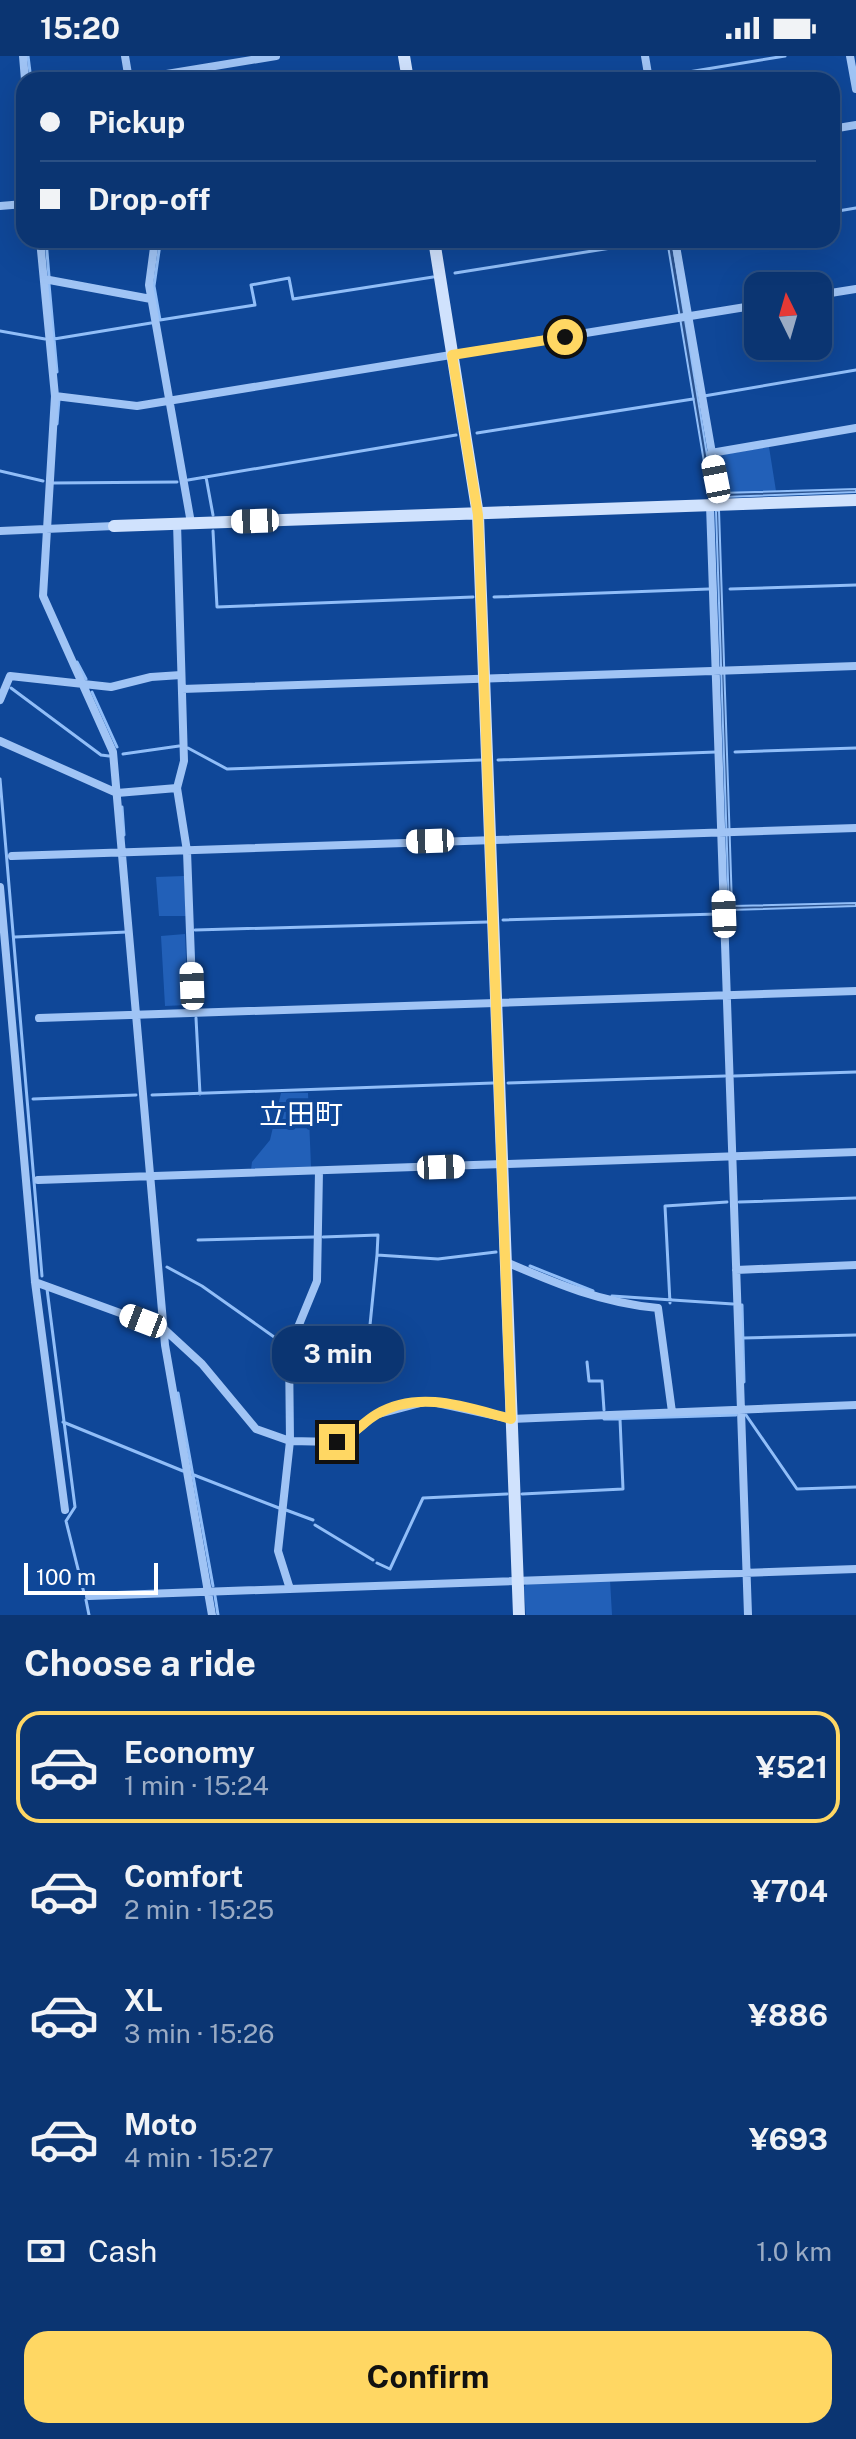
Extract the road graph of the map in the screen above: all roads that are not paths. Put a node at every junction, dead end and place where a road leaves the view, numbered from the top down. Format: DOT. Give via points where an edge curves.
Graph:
graph roads {
  1 [pos="276,56"];
  2 [pos="850,56"];
  3 [pos="179,72"];
  4 [pos="856,89"];
  5 [pos="42,248"];
  6 [pos="154,248"];
  7 [pos="435,248"];
  8 [pos="676,248"];
  9 [pos="48,279"];
  10 [pos="856,289"];
  11 [pos="832,293"];
  12 [pos="151,299"];
  13 [pos="744,307"];
  14 [pos="684,318"];
  15 [pos="452,355"];
  16 [pos="58,396"];
  17 [pos="169,401"];
  18 [pos="856,428"];
  19 [pos="711,453"];
  20 [pos="856,500"];
  21 [pos="716,505"];
  22 [pos="478,515"];
  23 [pos="177,523"];
  24 [pos="191,523"];
  25 [pos="114,526"];
  26 [pos="46,529"];
  27 [pos="0,531"];
  28 [pos="856,666"];
  29 [pos="720,671"];
  30 [pos="181,675"];
  31 [pos="485,678"];
  32 [pos="83,683"];
  33 [pos="182,689"];
  34 [pos="0,700"];
  35 [pos="0,741"];
  36 [pos="177,788"];
  37 [pos="117,793"];
  38 [pos="856,828"];
  39 [pos="725,833"];
  40 [pos="491,839"];
  41 [pos="187,851"];
  42 [pos="123,853"];
  43 [pos="12,856"];
  44 [pos="0,887"];
  45 [pos="856,991"];
  46 [pos="727,995"];
  47 [pos="497,1003"];
  48 [pos="193,1013"];
  49 [pos="135,1015"];
  50 [pos="39,1018"];
  51 [pos="856,1152"];
  52 [pos="731,1156"];
  53 [pos="502,1165"];
  54 [pos="319,1171"];
  55 [pos="148,1177"];
  56 [pos="38,1180"];
  57 [pos="506,1262"];
  58 [pos="856,1265"];
  59 [pos="736,1270"];
  60 [pos="35,1282"];
  61 [pos="164,1329"];
  62 [pos="856,1405"];
  63 [pos="740,1409"];
  64 [pos="672,1412"];
  65 [pos="511,1419"];
  66 [pos="290,1441"];
  67 [pos="65,1510"];
  68 [pos="856,1569"];
  69 [pos="746,1573"];
  70 [pos="518,1581"];
  71 [pos="290,1589"];
  72 [pos="208,1592"];
  73 [pos="89,1596"];
  74 [pos="212,1615"];
  75 [pos="519,1615"];
  76 [pos="748,1615"];
  1 -- 3 [label="street"];
  2 -- 4 [label="street"];
  5 -- 9 [label="street"];
  6 -- 12 [label="street"];
  7 -- 15 [label="street"];
  8 -- 14 [label="street"];
  9 -- 12 [label="street"];
  9 -- 16 [label="street"];
  10 -- 11 [label="street"];
  12 -- 17 [label="street"];
  13 -- 14 [label="street"];
  14 -- 15 [label="street"];
  14 -- 19 [label="street"];
  15 -- 17 [label="street"];
  15 -- 22 [label="street"];
  16 -- 17 [label="street" via="137,406"];
  16 -- 26 [label="street"];
  17 -- 24 [label="street"];
  18 -- 19 [label="street"];
  19 -- 21 [label="street"];
  20 -- 21 [label="street"];
  21 -- 22 [label="street"];
  21 -- 29 [label="street"];
  22 -- 24 [label="street"];
  22 -- 31 [label="street"];
  23 -- 24 [label="street"];
  23 -- 25 [label="street"];
  23 -- 30 [label="street"];
  25 -- 26 [label="street"];
  26 -- 27 [label="street"];
  26 -- 32 [label="street" via="45,605"];
  28 -- 29 [label="street"];
  29 -- 31 [label="street"];
  29 -- 39 [label="street"];
  30 -- 32 [label="street" via="111,687"];
  30 -- 33 [label="street"];
  31 -- 33 [label="street"];
  31 -- 40 [label="street"];
  32 -- 34 [label="street" via="10,676"];
  32 -- 37 [label="street" via="113,752"];
  33 -- 36 [label="street" via="184,761"];
  35 -- 37 [label="street"];
  36 -- 37 [label="street"];
  36 -- 41 [label="street"];
  37 -- 42 [label="street"];
  38 -- 39 [label="street"];
  39 -- 40 [label="street"];
  39 -- 46 [label="street"];
  40 -- 41 [label="street"];
  40 -- 47 [label="street"];
  41 -- 42 [label="street"];
  41 -- 48 [label="street"];
  42 -- 43 [label="street"];
  42 -- 49 [label="street"];
  44 -- 60 [label="street"];
  45 -- 46 [label="street"];
  46 -- 47 [label="street"];
  46 -- 52 [label="street"];
  47 -- 48 [label="street"];
  47 -- 53 [label="street"];
  48 -- 49 [label="street"];
  49 -- 50 [label="street"];
  49 -- 55 [label="street"];
  51 -- 52 [label="street"];
  52 -- 53 [label="street"];
  52 -- 59 [label="street"];
  53 -- 54 [label="street"];
  53 -- 57 [label="street"];
  54 -- 55 [label="street"];
  54 -- 66 [label="street" via="317,1281 289,1349"];
  55 -- 56 [label="street"];
  55 -- 61 [label="street"];
  57 -- 64 [label="street" via="590,1297 658,1308"];
  57 -- 65 [label="street"];
  58 -- 59 [label="street"];
  59 -- 63 [label="street"];
  60 -- 61 [label="street"];
  60 -- 67 [label="street"];
  61 -- 66 [label="street" via="202,1364 256,1429"];
  61 -- 72 [label="street"];
  62 -- 63 [label="street"];
  63 -- 64 [label="street"];
  63 -- 69 [label="street"];
  64 -- 65 [label="street"];
  65 -- 66 [label="street" via="428,1401 375,1415 337,1442"];
  65 -- 70 [label="street"];
  66 -- 71 [label="street" via="278,1551"];
  68 -- 69 [label="street"];
  69 -- 70 [label="street"];
  69 -- 76 [label="street"];
  70 -- 71 [label="street"];
  70 -- 75 [label="street"];
  71 -- 72 [label="street"];
  72 -- 73 [label="street"];
  72 -- 74 [label="street"];
}
